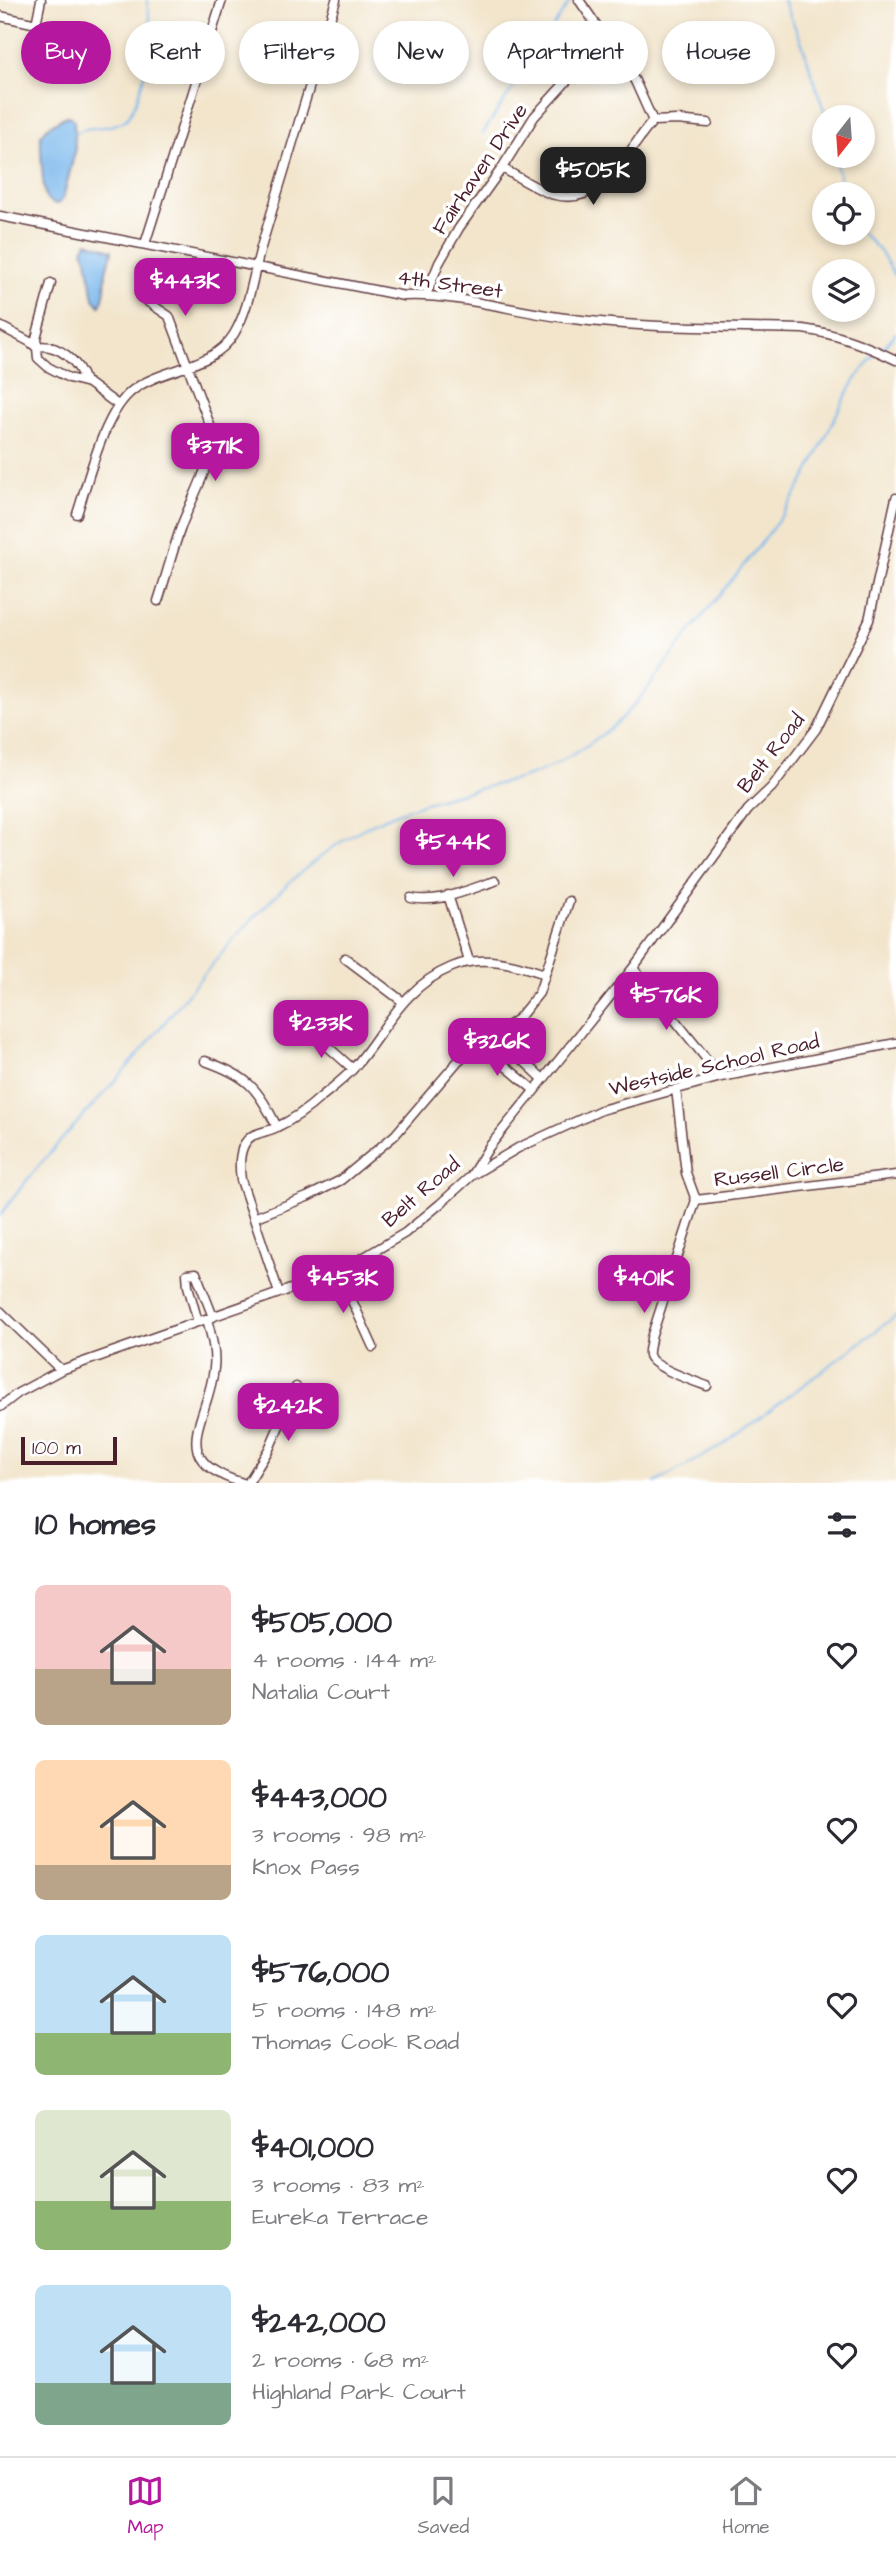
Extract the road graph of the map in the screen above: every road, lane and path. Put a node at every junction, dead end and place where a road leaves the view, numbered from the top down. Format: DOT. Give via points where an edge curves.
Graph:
graph roads {
  1 [pos="41,0"];
  2 [pos="222,0"];
  3 [pos="336,0"];
  4 [pos="579,0"];
  5 [pos="0,16"];
  6 [pos="22,21"];
  7 [pos="37,21"];
  8 [pos="593,21"];
  9 [pos="564,84"];
  10 [pos="636,84"];
  11 [pos="653,121"];
  12 [pos="708,123"];
  13 [pos="502,168"];
  14 [pos="0,216"];
  15 [pos="145,244"];
  16 [pos="255,267"];
  17 [pos="51,283"];
  18 [pos="425,295"];
  19 [pos="145,300"];
  20 [pos="0,326"];
  21 [pos="36,347"];
  22 [pos="896,360"];
  23 [pos="187,366"];
  24 [pos="85,382"];
  25 [pos="118,405"];
  26 [pos="896,498"];
  27 [pos="77,514"];
  28 [pos="158,601"];
  29 [pos="495,881"];
  30 [pos="448,895"];
  31 [pos="411,898"];
  32 [pos="569,901"];
  33 [pos="345,958"];
  34 [pos="469,961"];
  35 [pos="633,968"];
  36 [pos="545,974"];
  37 [pos="402,1001"];
  38 [pos="308,1029"];
  39 [pos="499,1032"];
  40 [pos="487,1041"];
  41 [pos="896,1043"];
  42 [pos="205,1061"];
  43 [pos="353,1069"];
  44 [pos="721,1077"];
  45 [pos="542,1079"];
  46 [pos="676,1089"];
  47 [pos="534,1090"];
  48 [pos="277,1127"];
  49 [pos="896,1175"];
  50 [pos="471,1176"];
  51 [pos="696,1200"];
  52 [pos="256,1217"];
  53 [pos="339,1272"];
  54 [pos="279,1293"];
  55 [pos="0,1311"];
  56 [pos="210,1318"];
  57 [pos="198,1322"];
  58 [pos="373,1347"];
  59 [pos="61,1370"];
  60 [pos="707,1386"];
  61 [pos="296,1387"];
  62 [pos="0,1407"];
  63 [pos="246,1483"];
  1 -- 7 [label="street"];
  2 -- 15 [label="street"];
  3 -- 16 [label="street"];
  4 -- 8 [label="street"];
  5 -- 6 [label="street"];
  9 -- 13 [label="street, Fairhaven Drive" via="534,117"];
  10 -- 11 [label="street"];
  11 -- 12 [label="street"];
  11 -- 13 [label="street" via="608,180 585,195 553,195"];
  13 -- 18 [label="street, Fairhaven Drive" via="459,228"];
  14 -- 15 [label="street, 4th Street"];
  15 -- 16 [label="street, 4th Street"];
  16 -- 18 [label="street, 4th Street" via="404,296"];
  16 -- 23 [label="street" via="245,313 232,337 209,357"];
  17 -- 21 [label="street"];
  18 -- 22 [label="street, 4th Street" via="612,324 830,333"];
  19 -- 23 [label="street" via="169,316"];
  20 -- 21 [label="street"];
  21 -- 24 [label="street" via="38,358 48,367"];
  21 -- 24 [label="street" via="44,345 73,360"];
  23 -- 25 [label="street" via="154,377"];
  23 -- 28 [label="street" via="211,428 212,446"];
  24 -- 25 [label="street"];
  25 -- 27 [label="street"];
  26 -- 35 [label="street, Belt Road" via="869,620 816,729 772,787 748,810"];
  29 -- 30 [label="street"];
  30 -- 31 [label="street"];
  30 -- 34 [label="street"];
  32 -- 36 [label="street"];
  33 -- 37 [label="street"];
  34 -- 36 [label="street" via="494,961"];
  34 -- 37 [label="street" via="435,975"];
  35 -- 44 [label="street"];
  35 -- 45 [label="street, Belt Road"];
  36 -- 39 [label="street" via="531,1005"];
  37 -- 43 [label="street"];
  38 -- 43 [label="street"];
  39 -- 40 [label="street"];
  39 -- 45 [label="street"];
  40 -- 47 [label="street" via="504,1065"];
  40 -- 52 [label="street" via="459,1060 395,1135 341,1180"];
  41 -- 44 [label="street, Westside School Road"];
  42 -- 48 [label="street" via="250,1082"];
  43 -- 48 [label="street" via="317,1101"];
  44 -- 46 [label="street, Westside School Road"];
  45 -- 47 [label="street, Belt Road"];
  46 -- 50 [label="street, Westside School Road" via="601,1110 518,1148"];
  46 -- 51 [label="street, Russell Circle" via="686,1173"];
  47 -- 50 [label="street, Belt Road"];
  48 -- 52 [label="street" via="253,1136 241,1152 242,1180"];
  49 -- 51 [label="street, Russell Circle"];
  50 -- 53 [label="street, Belt Road" via="405,1233"];
  51 -- 60 [label="street" via="649,1354 664,1368"];
  52 -- 54 [label="street"];
  53 -- 54 [label="street, Belt Road"];
  53 -- 58 [label="street"];
  54 -- 56 [label="street, Belt Road"];
  55 -- 59 [label="street"];
  56 -- 57 [label="street, Belt Road"];
  56 -- 57 [label="street" via="196,1273 187,1274"];
  56 -- 63 [label="street" via="214,1367 196,1442 207,1465"];
  57 -- 59 [label="street, Belt Road"];
  59 -- 62 [label="street, Belt Road"];
  61 -- 63 [label="street" via="269,1448"];
}
